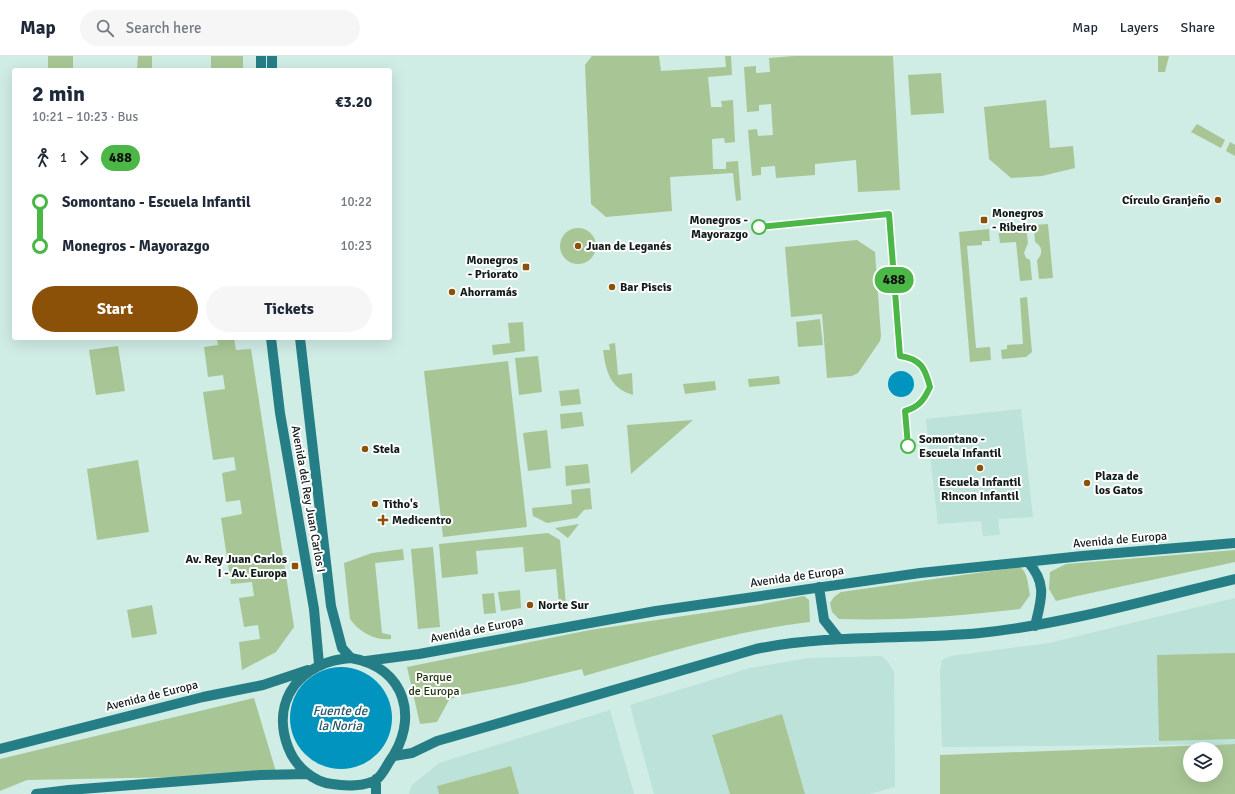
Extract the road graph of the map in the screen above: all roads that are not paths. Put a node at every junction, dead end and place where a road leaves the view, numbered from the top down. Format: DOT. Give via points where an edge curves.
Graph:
graph roads {
  1 [pos="261,56"];
  2 [pos="272,56"];
  3 [pos="261,68"];
  4 [pos="272,68"];
  5 [pos="271,340"];
  6 [pos="300,340"];
  7 [pos="1235,543"];
  8 [pos="1028,562"];
  9 [pos="1235,579"];
  10 [pos="819,587"];
  11 [pos="1035,626"];
  12 [pos="839,639"];
  13 [pos="351,658"];
  14 [pos="366,661"];
  15 [pos="315,667"];
  16 [pos="0,749"];
  17 [pos="394,756"];
  18 [pos="307,774"];
  19 [pos="376,780"];
  20 [pos="325,783"];
  21 [pos="36,794"];
  22 [pos="330,794"];
  23 [pos="376,794"];
  1 -- 3 [label="main road"];
  2 -- 4 [label="main road"];
  5 -- 15 [label="main road, Avenida del Rey Juan Carlos I" via="280,413 314,609"];
  6 -- 13 [label="main road, Avenida del Rey Juan Carlos I" via="331,606 342,648"];
  7 -- 8 [label="main road, Avenida de Europa"];
  8 -- 10 [label="main road, Avenida de Europa"];
  8 -- 11 [label="main road" via="1038,575 1042,587"];
  9 -- 11 [label="main road"];
  10 -- 12 [label="main road" via="824,620"];
  10 -- 14 [label="main road, Avenida de Europa" via="656,611 403,657"];
  11 -- 12 [label="main road" via="926,638"];
  12 -- 17 [label="main road" via="782,644 742,652 437,741 412,753"];
  13 -- 14 [label="main road"];
  13 -- 15 [label="main road" via="335,659"];
  14 -- 17 [label="main road" via="386,672 401,696 406,723"];
  15 -- 16 [label="main road, Avenida de Europa" via="263,685 203,697"];
  15 -- 18 [label="main road" via="293,686 284,709 283,721 283,733 291,756"];
  17 -- 19 [label="main road"];
  18 -- 20 [label="main road"];
  18 -- 21 [label="main road" via="260,775"];
  19 -- 20 [label="main road" via="351,787"];
  19 -- 23 [label="main road"];
  20 -- 22 [label="main road"];
}
